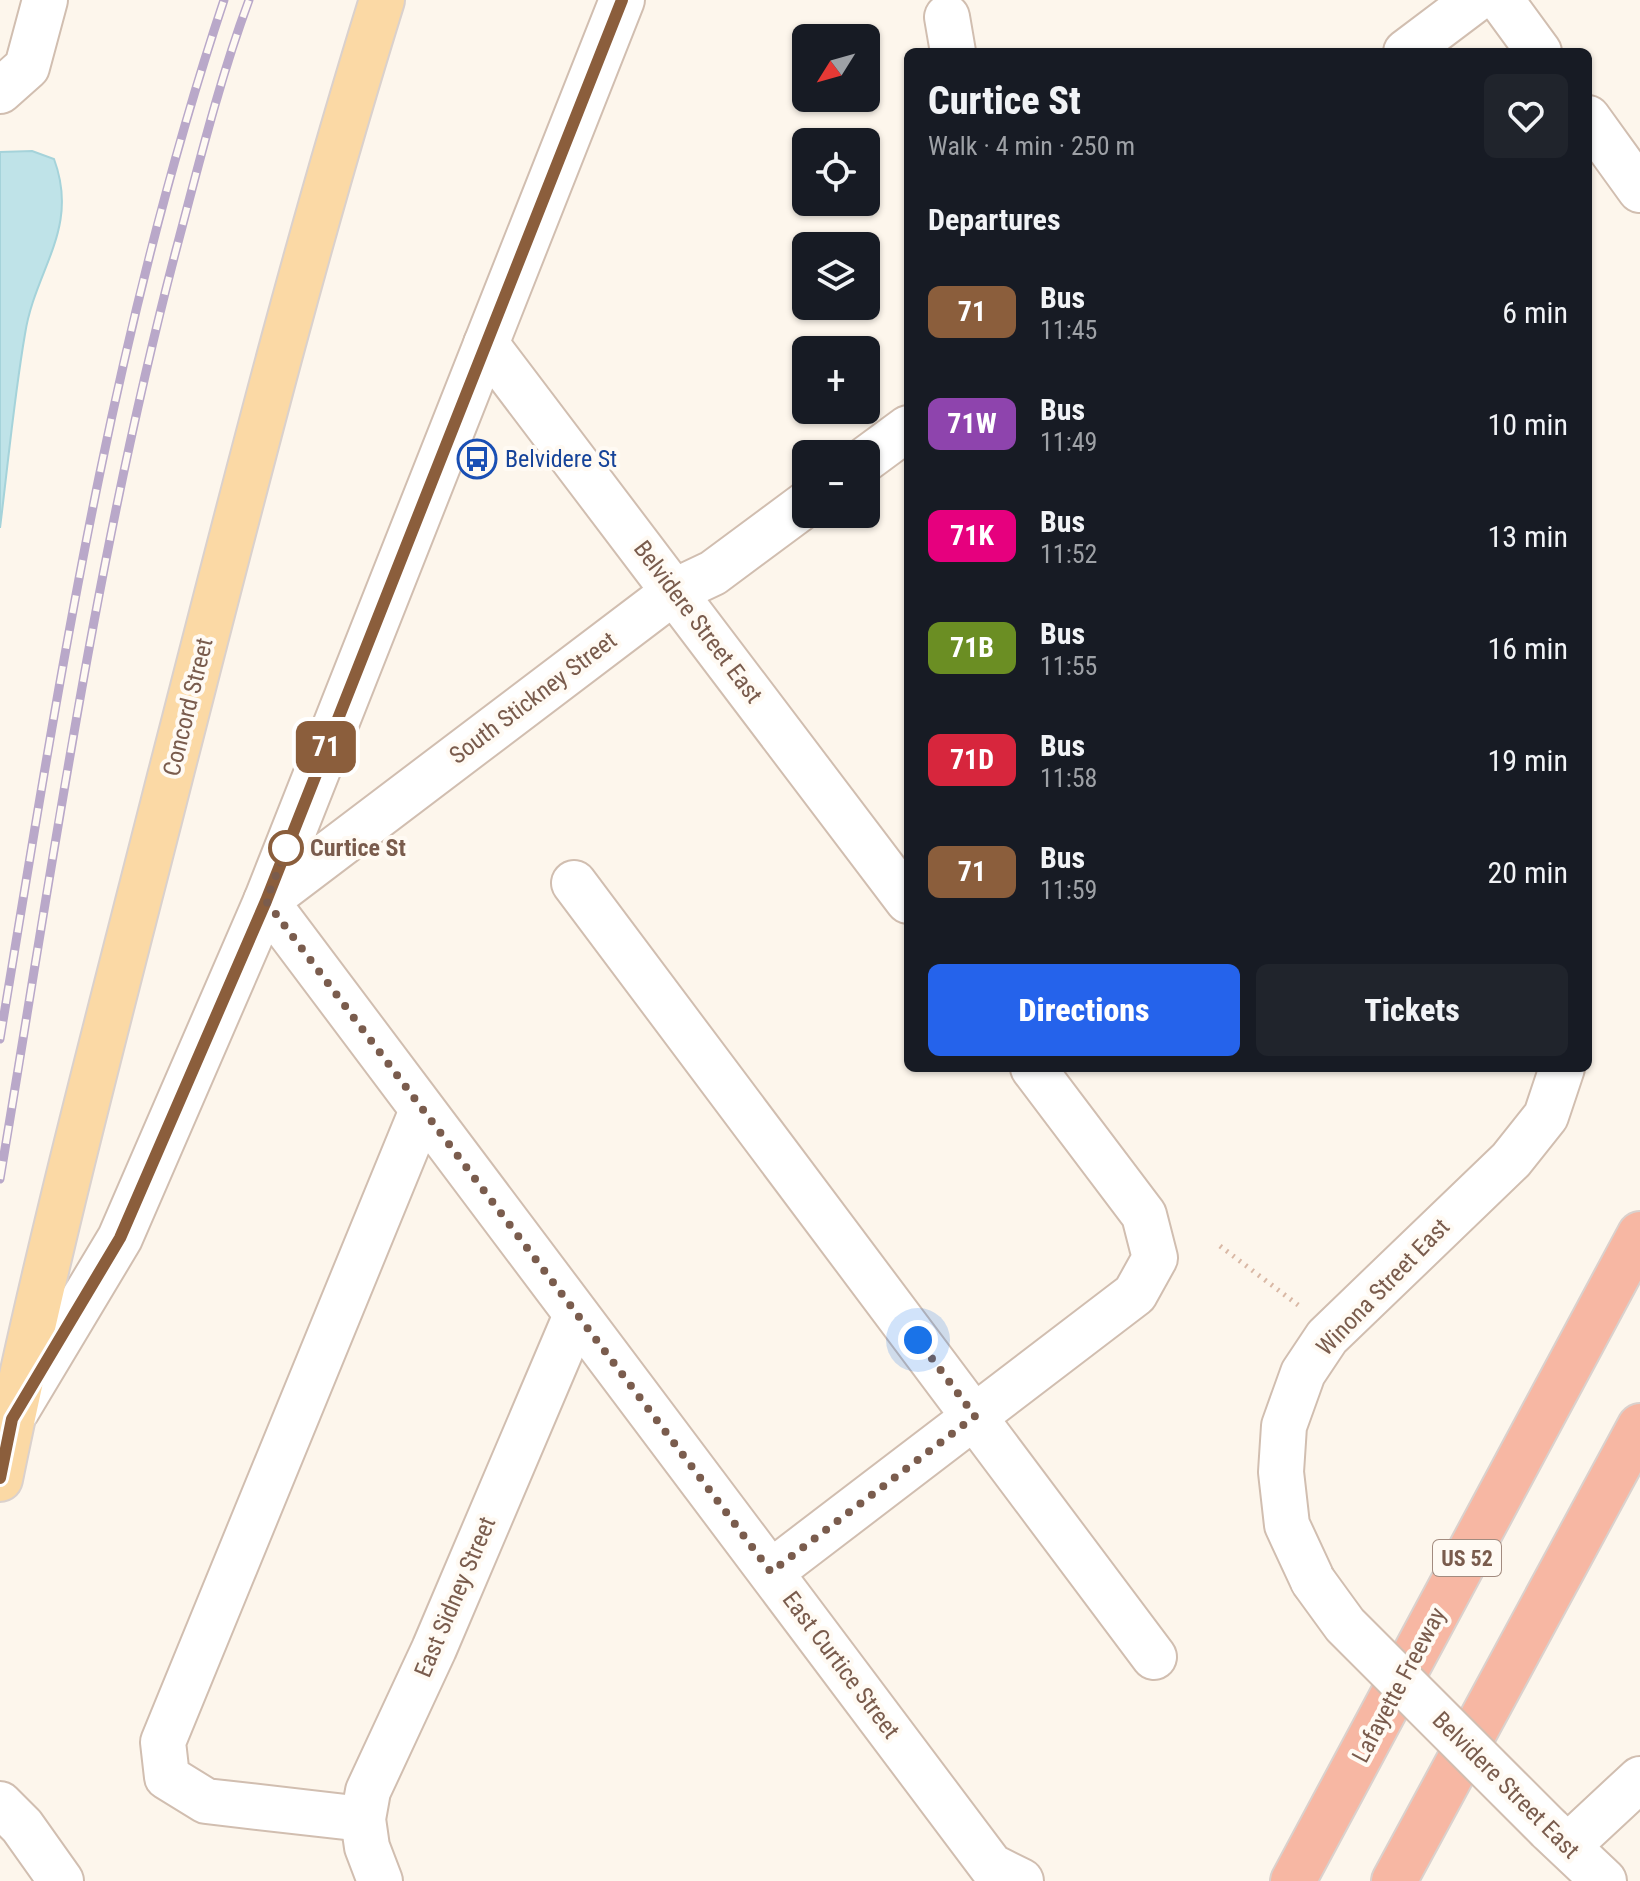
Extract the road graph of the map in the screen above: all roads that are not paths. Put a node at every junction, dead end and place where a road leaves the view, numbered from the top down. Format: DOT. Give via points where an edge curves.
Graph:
graph roads {
  1 [pos="45,0"];
  2 [pos="382,0"];
  3 [pos="622,0"];
  4 [pos="1475,0"];
  5 [pos="1501,0"];
  6 [pos="1411,48"];
  7 [pos="1536,48"];
  8 [pos="0,91"];
  9 [pos="1592,124"];
  10 [pos="1640,190"];
  11 [pos="486,344"];
  12 [pos="904,431"];
  13 [pos="880,449"];
  14 [pos="792,514"];
  15 [pos="675,591"];
  16 [pos="574,883"];
  17 [pos="904,896"];
  18 [pos="266,901"];
  19 [pos="1036,1072"];
  20 [pos="1561,1072"];
  21 [pos="422,1110"];
  22 [pos="1640,1234"];
  23 [pos="576,1315"];
  24 [pos="975,1416"];
  25 [pos="12,1419"];
  26 [pos="1640,1426"];
  27 [pos="0,1479"];
  28 [pos="771,1572"];
  29 [pos="1313,1581"];
  30 [pos="1154,1657"];
  31 [pos="1640,1779"];
  32 [pos="0,1804"];
  33 [pos="363,1819"];
  34 [pos="1558,1838"];
  35 [pos="61,1881"];
  36 [pos="380,1881"];
  37 [pos="1021,1881"];
  38 [pos="1293,1881"];
  39 [pos="1394,1881"];
  40 [pos="1604,1881"];
  1 -- 8 [label="street" via="27,67"];
  2 -- 25 [label="main road, Concord Street" via="288,320 109,1016"];
  3 -- 11 [label="street, Concord Street"];
  4 -- 6 [label="street"];
  5 -- 7 [label="street"];
  9 -- 10 [label="street"];
  11 -- 15 [label="street, Belvidere Street East"];
  11 -- 18 [label="street, Concord Street"];
  12 -- 13 [label="street"];
  14 -- 15 [label="street, South Stickney Street" via="713,573"];
  15 -- 17 [label="street, Belvidere Street East"];
  15 -- 18 [label="street, South Stickney Street"];
  16 -- 24 [label="street"];
  18 -- 21 [label="street, East Curtice Street"];
  18 -- 25 [label="street, Concord Street" via="120,1238"];
  19 -- 24 [label="street" via="1144,1215 1155,1258 1135,1294"];
  20 -- 29 [label="street, Winona Street East" via="1546,1116 1511,1160 1327,1337 1303,1373 1284,1426 1281,1472 1287,1525"];
  21 -- 23 [label="street, East Curtice Street"];
  21 -- 33 [label="street" via="163,1742 167,1777 206,1801"];
  22 -- 38 [label="highway, Lafayette Freeway / US 52"];
  23 -- 28 [label="street, East Curtice Street"];
  23 -- 33 [label="street, East Sidney Street" via="368,1791"];
  24 -- 28 [label="street"];
  24 -- 30 [label="street"];
  25 -- 27 [label="main road, Concord Street"];
  26 -- 39 [label="highway"];
  28 -- 37 [label="street, East Curtice Street" via="991,1866"];
  29 -- 34 [label="street, Belvidere Street East, bridge" via="1345,1625"];
  31 -- 34 [label="street"];
  32 -- 35 [label="street"];
  33 -- 36 [label="street, East Sidney Street"];
  34 -- 40 [label="street, Belvidere Street East"];
}
